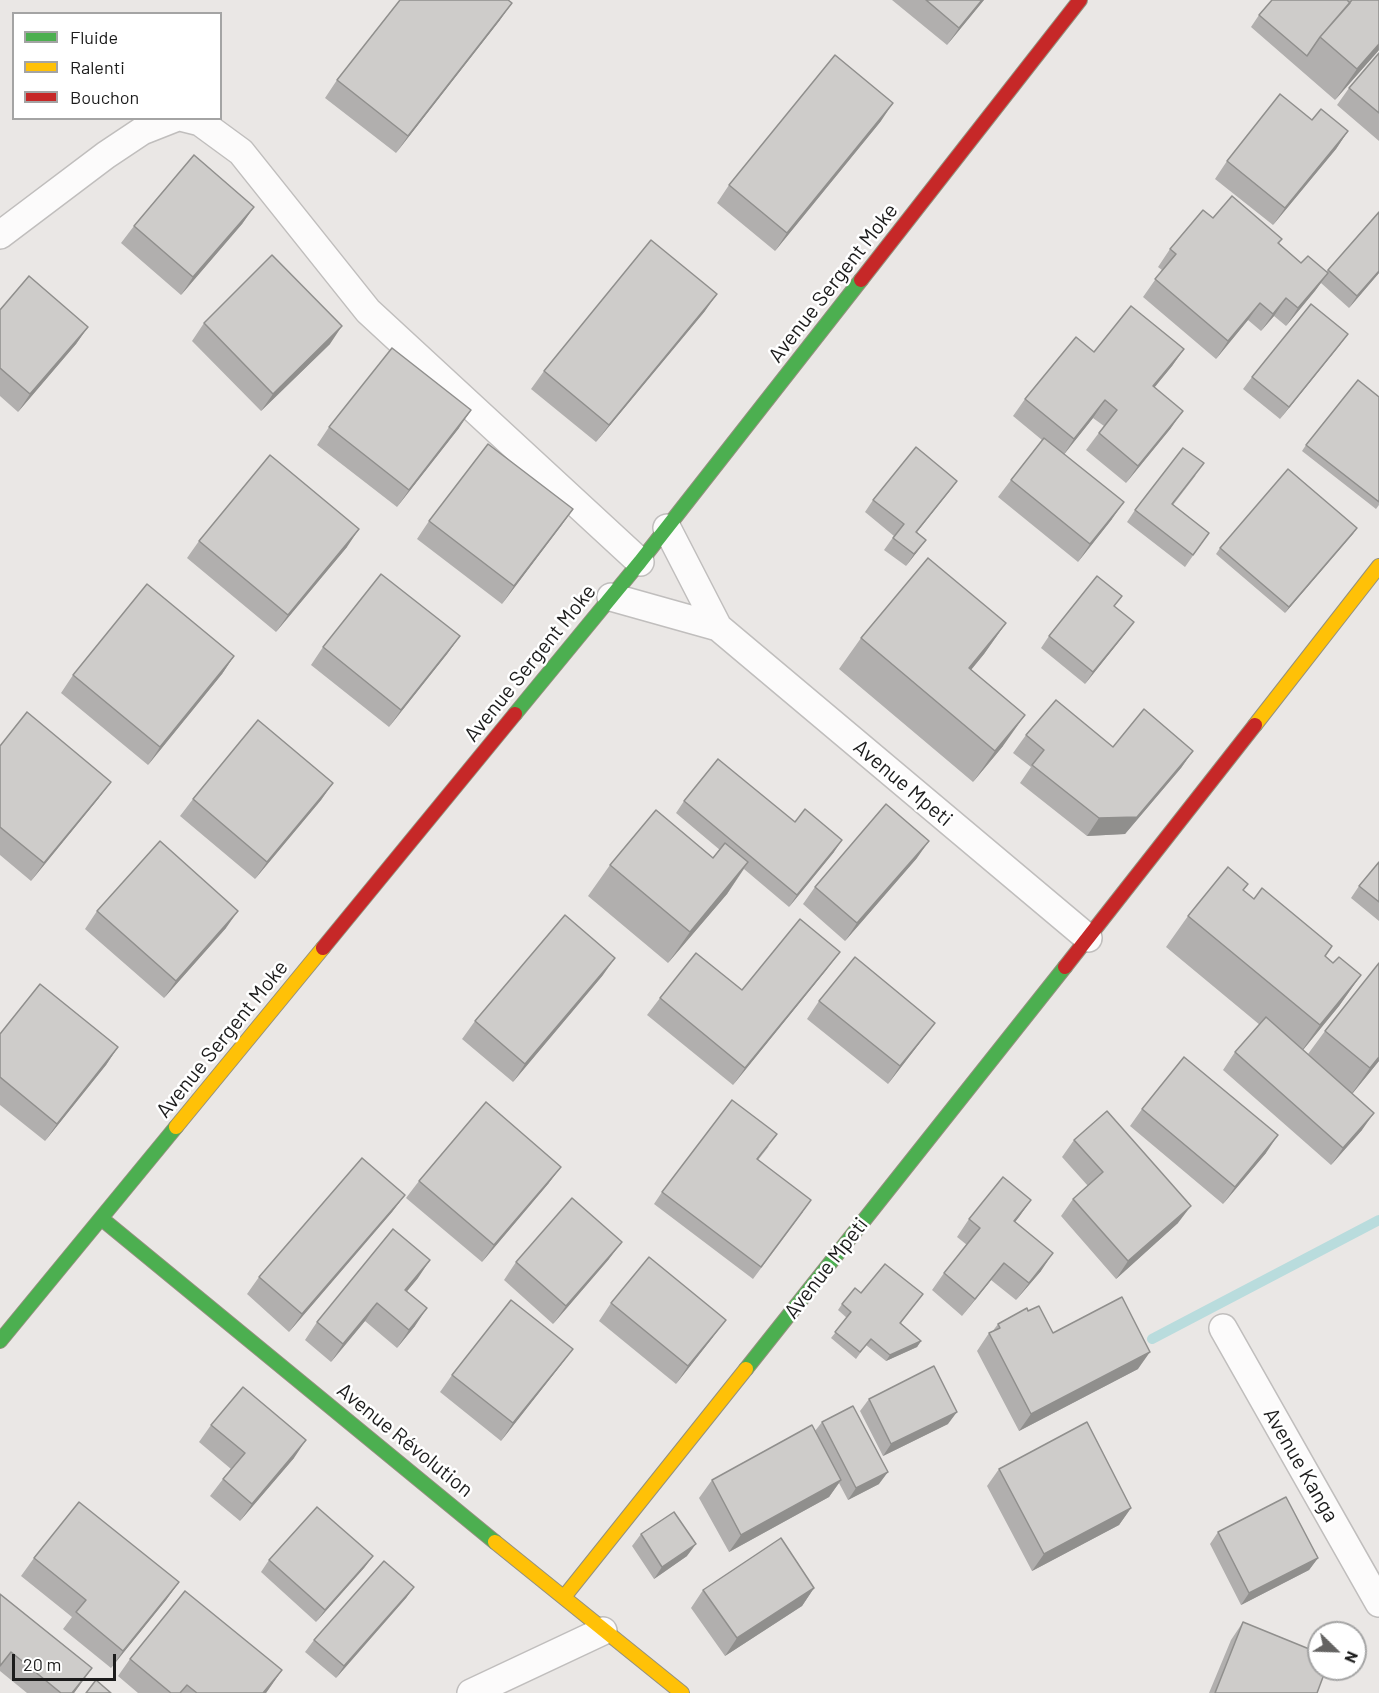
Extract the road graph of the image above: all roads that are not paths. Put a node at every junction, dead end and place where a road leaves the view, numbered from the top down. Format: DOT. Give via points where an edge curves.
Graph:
graph roads {
  1 [pos="1080,0"];
  2 [pos="170,120"];
  3 [pos="192,120"];
  4 [pos="0,235"];
  5 [pos="668,528"];
  6 [pos="640,562"];
  7 [pos="1379,566"];
  8 [pos="611,597"];
  9 [pos="718,627"];
  10 [pos="1088,938"];
  11 [pos="102,1219"];
  12 [pos="1223,1328"];
  13 [pos="0,1341"];
  14 [pos="564,1597"];
  15 [pos="1379,1603"];
  16 [pos="603,1631"];
  17 [pos="471,1693"];
  18 [pos="682,1693"];
  1 -- 5 [label="street, Avenue Sergent Moke"];
  2 -- 4 [label="street" via="142,131 106,155"];
  3 -- 6 [label="street" via="241,152 368,311"];
  5 -- 6 [label="street, Avenue Sergent Moke"];
  5 -- 9 [label="street, Avenue Mpeti"];
  6 -- 8 [label="street, Avenue Sergent Moke"];
  7 -- 10 [label="street, Avenue Mpeti"];
  8 -- 9 [label="street, Avenue Mpeti"];
  8 -- 11 [label="street, Avenue Sergent Moke"];
  9 -- 10 [label="street, Avenue Mpeti"];
  10 -- 14 [label="street, Avenue Mpeti"];
  11 -- 13 [label="street, Avenue Sergent Moke"];
  11 -- 14 [label="street, Avenue Révolution"];
  12 -- 15 [label="street, Avenue Kanga"];
  14 -- 16 [label="street, Avenue Révolution"];
  16 -- 17 [label="street"];
  16 -- 18 [label="street, Avenue Révolution"];
}
